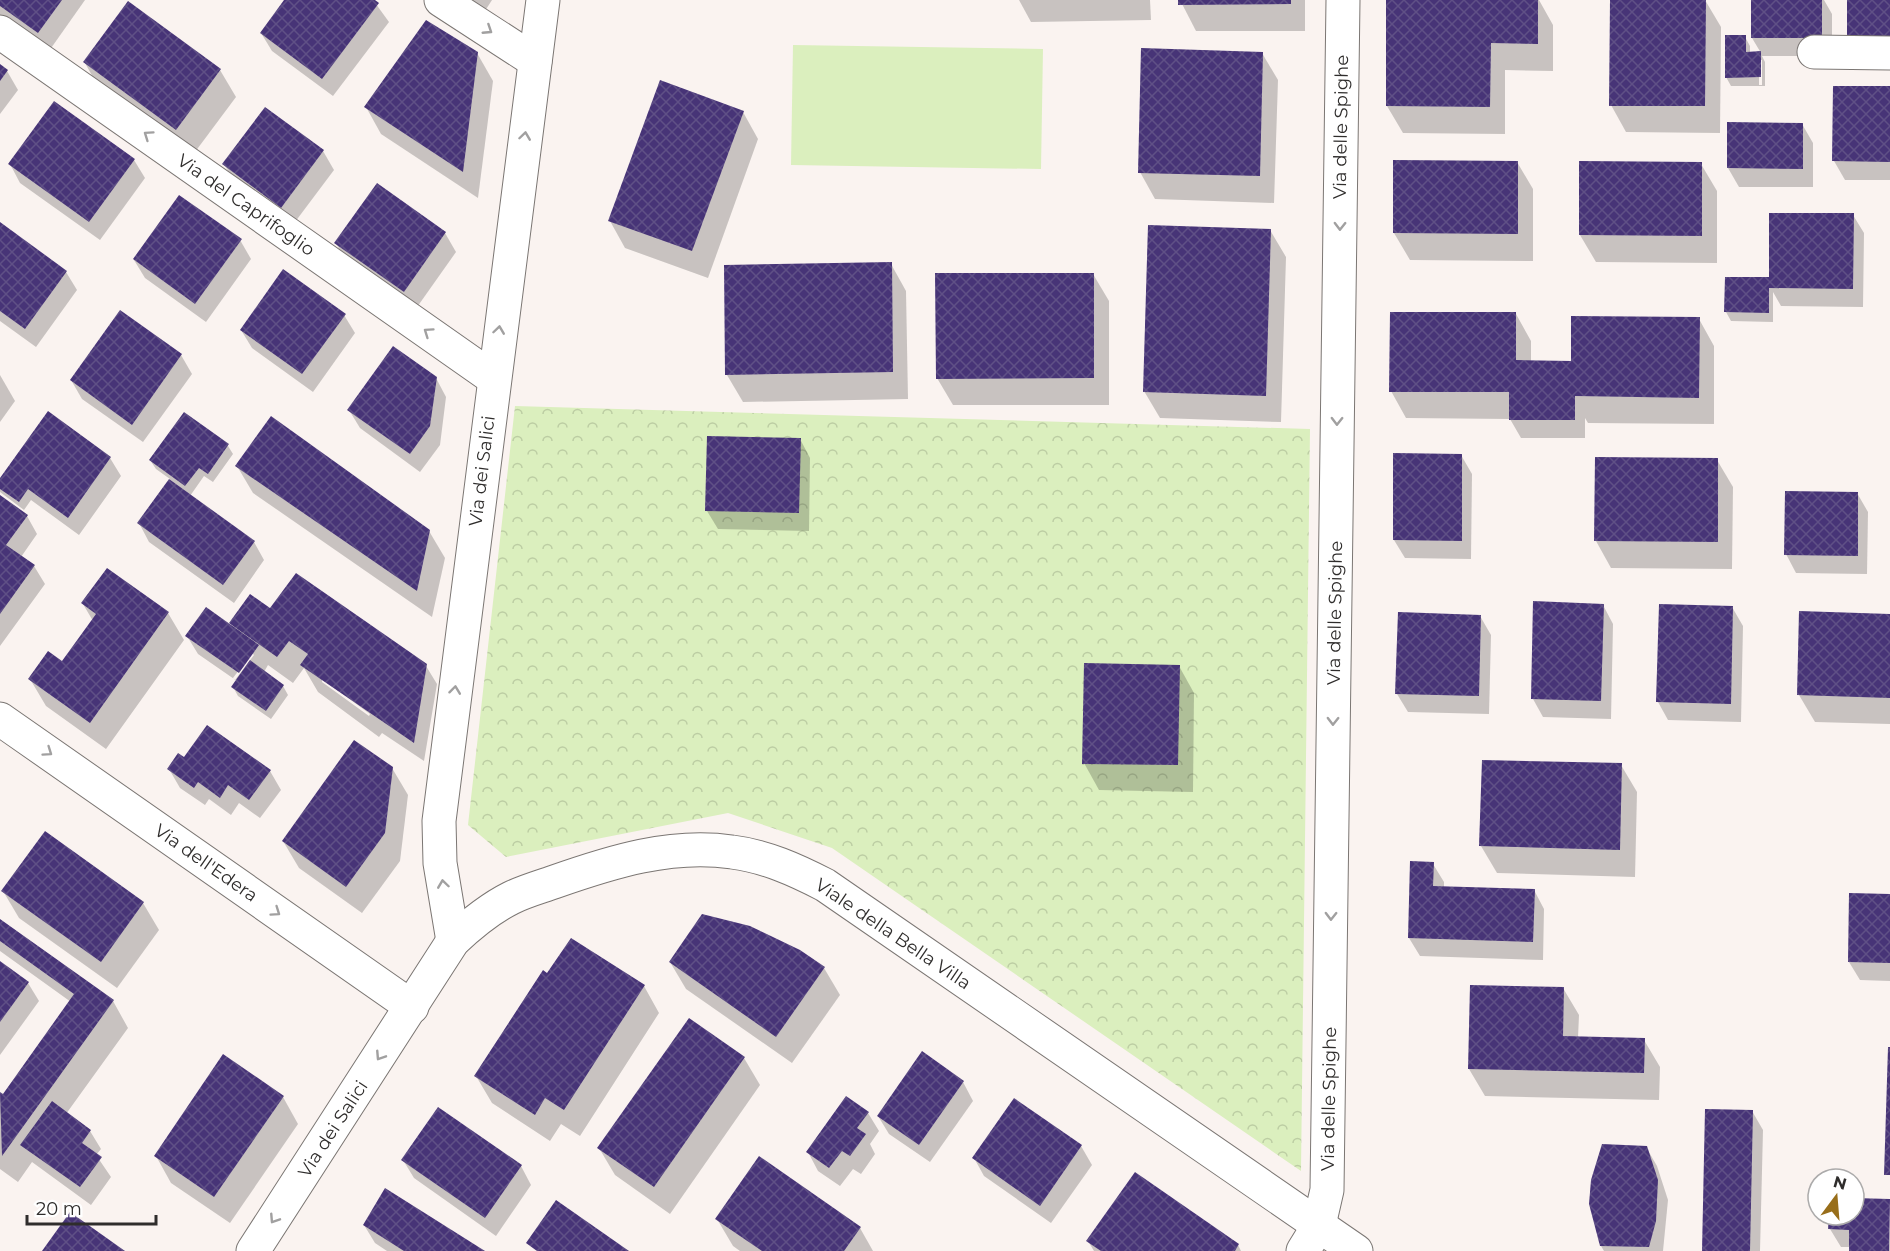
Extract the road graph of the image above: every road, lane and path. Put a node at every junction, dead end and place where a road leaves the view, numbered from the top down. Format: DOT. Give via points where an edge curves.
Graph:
graph roads {
  1 [pos="441,0"];
  2 [pos="543,0"];
  3 [pos="1343,0"];
  4 [pos="0,32"];
  5 [pos="1814,52"];
  6 [pos="1890,52"];
  7 [pos="535,61"];
  8 [pos="493,378"];
  9 [pos="0,718"];
  10 [pos="453,941"];
  11 [pos="412,1007"];
  12 [pos="1311,1238"];
  13 [pos="253,1251"];
  14 [pos="1356,1251"];
  1 -- 7 [label="street, one-way"];
  2 -- 7 [label="street, Via dei Salici"];
  3 -- 12 [label="street, Via delle Spighe, one-way" via="1327,1190"];
  8 -- 4 [label="street, Via del Caprifoglio, one-way"];
  5 -- 6 [label="street"];
  8 -- 7 [label="street, Via dei Salici, one-way"];
  10 -- 8 [label="street, Via dei Salici, one-way" via="440,863 439,821"];
  9 -- 11 [label="street, Via dell'Edera, one-way"];
  10 -- 11 [label="street, Viale della Bella Villa"];
  10 -- 12 [label="street, Viale della Bella Villa" via="485,913 512,897 634,857 683,849 764,859 825,885"];
  11 -- 13 [label="street, Via dei Salici, one-way"];
  12 -- 14 [label="street, Viale della Bella Villa"];
}
